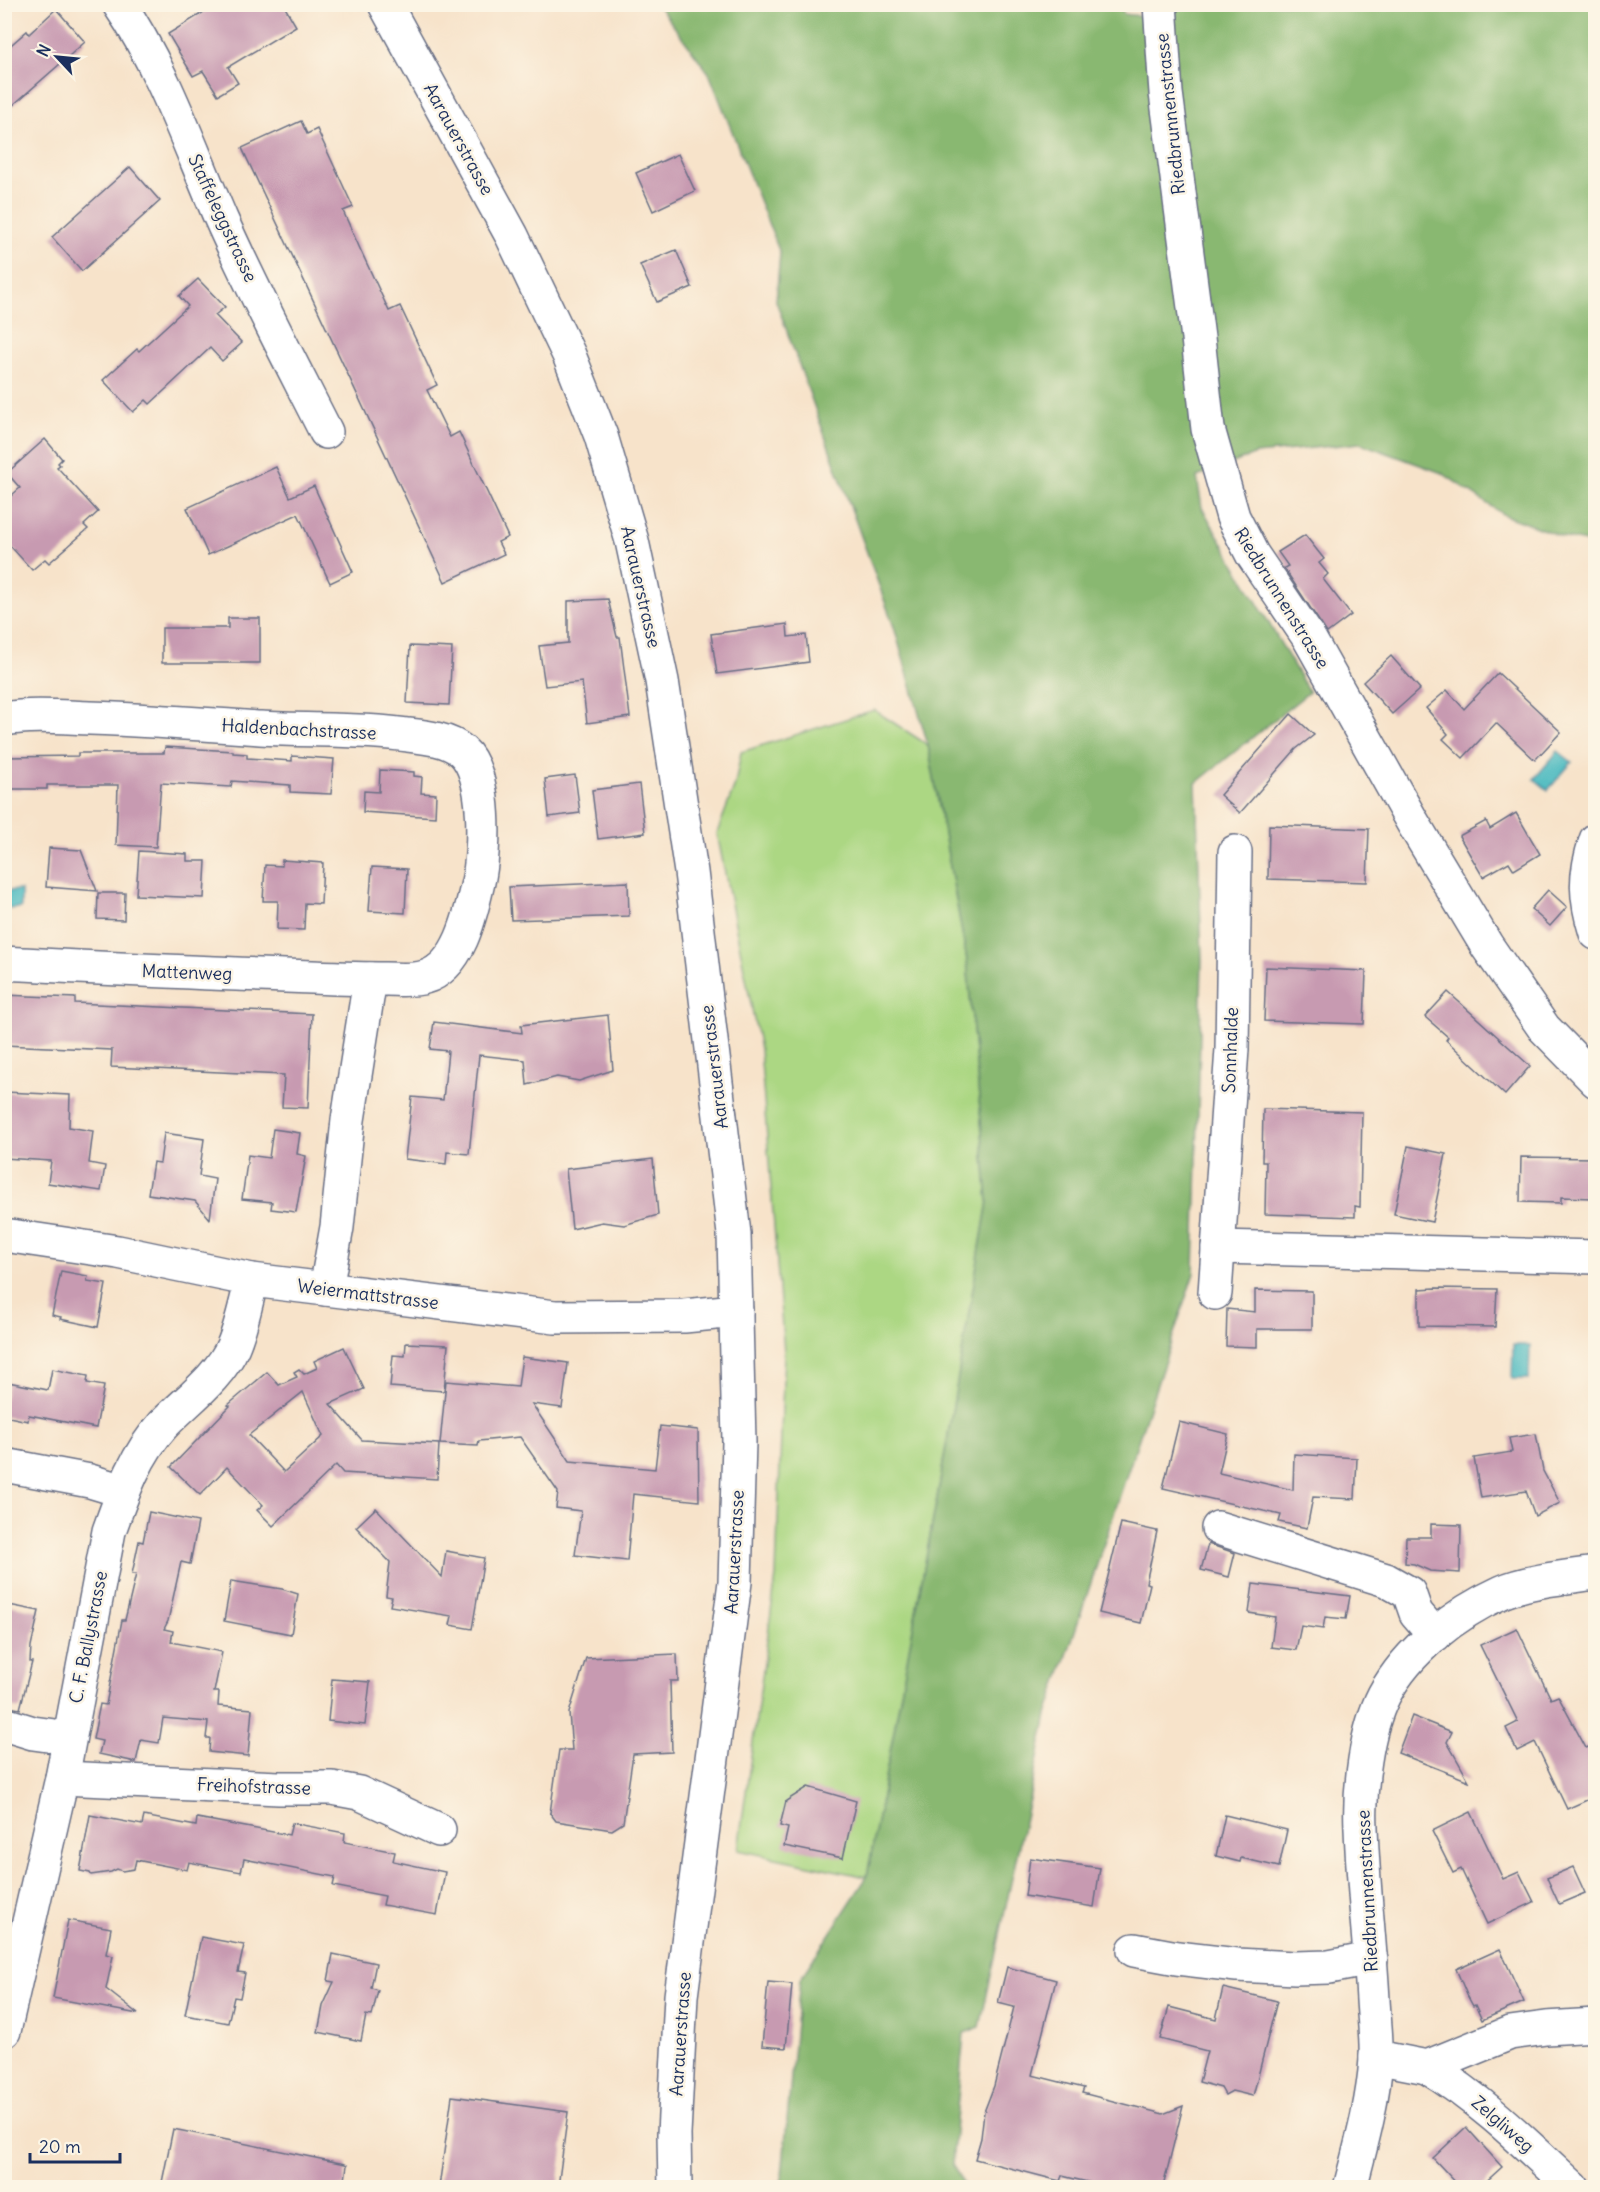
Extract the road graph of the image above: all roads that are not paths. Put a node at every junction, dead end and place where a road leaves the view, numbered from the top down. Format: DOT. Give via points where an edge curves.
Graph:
graph roads {
  1 [pos="119,4"];
  2 [pos="385,4"];
  3 [pos="1160,4"];
  4 [pos="326,432"];
  5 [pos="4,719"];
  6 [pos="1596,840"];
  7 [pos="1235,852"];
  8 [pos="480,875"];
  9 [pos="1596,933"];
  10 [pos="4,963"];
  11 [pos="370,979"];
  12 [pos="1596,1082"];
  13 [pos="4,1235"];
  14 [pos="1218,1247"];
  15 [pos="1596,1257"];
  16 [pos="252,1280"];
  17 [pos="327,1289"];
  18 [pos="1215,1293"];
  19 [pos="736,1311"];
  20 [pos="4,1465"];
  21 [pos="123,1491"];
  22 [pos="1218,1528"];
  23 [pos="1596,1573"];
  24 [pos="1435,1635"];
  25 [pos="4,1724"];
  26 [pos="69,1738"];
  27 [pos="62,1778"];
  28 [pos="439,1830"];
  29 [pos="1134,1950"];
  30 [pos="1371,1959"];
  31 [pos="9,1982"];
  32 [pos="1596,2025"];
  33 [pos="4,2031"];
  34 [pos="1376,2057"];
  35 [pos="1427,2067"];
  36 [pos="675,2187"];
  37 [pos="1350,2187"];
  38 [pos="1573,2187"];
  1 -- 4 [label="street, Staffeleggstrasse" via="135,27 228,232"];
  2 -- 19 [label="street, Aarauerstrasse" via="512,236 569,356 602,436 632,541 662,681 691,872 734,1234"];
  3 -- 12 [label="street, Riedbrunnenstrasse" via="1166,93 1208,429 1233,517 1252,555 1309,638 1487,946 1544,1028"];
  5 -- 8 [label="street, Haldenbachstrasse" via="136,719 405,734 445,742 463,751 475,776 483,809"];
  6 -- 9 [label="street" via="1588,863 1587,888"];
  7 -- 14 [label="street, Sonnhalde" via="1232,1049"];
  8 -- 11 [label="street, Mattenweg" via="462,938 438,972 408,980"];
  10 -- 11 [label="street, Mattenweg"];
  11 -- 17 [label="street"];
  13 -- 16 [label="street, Weiermattstrasse" via="118,1252"];
  14 -- 15 [label="street"];
  14 -- 18 [label="street, Sonnhalde"];
  16 -- 17 [label="street, Weiermattstrasse"];
  16 -- 21 [label="street, C. F. Ballystrasse" via="233,1347 216,1372 140,1454"];
  17 -- 19 [label="street, Weiermattstrasse" via="555,1317 684,1316"];
  19 -- 36 [label="street, Aarauerstrasse" via="739,1442 735,1582 681,1996"];
  20 -- 21 [label="street" via="90,1480"];
  21 -- 26 [label="street, C. F. Ballystrasse" via="108,1531"];
  22 -- 24 [label="street" via="1399,1586 1409,1593 1416,1613"];
  23 -- 24 [label="street, Riedbrunnenstrasse" via="1504,1592 1471,1609"];
  24 -- 30 [label="street, Riedbrunnenstrasse" via="1405,1665 1384,1695 1372,1728 1363,1776 1360,1826"];
  25 -- 26 [label="street"];
  26 -- 27 [label="street, C. F. Ballystrasse"];
  27 -- 28 [label="street, Freihofstrasse" via="332,1788 359,1793"];
  27 -- 31 [label="street, C. F. Ballystrasse"];
  29 -- 30 [label="street" via="1187,1960 1283,1967 1329,1967"];
  30 -- 34 [label="street, Riedbrunnenstrasse"];
  31 -- 33 [label="street, C. F. Ballystrasse"];
  32 -- 35 [label="street" via="1509,2033"];
  34 -- 35 [label="street"];
  34 -- 37 [label="street, Riedbrunnenstrasse" via="1372,2100"];
  35 -- 38 [label="street, Zelgliweg" via="1461,2087"];
}
